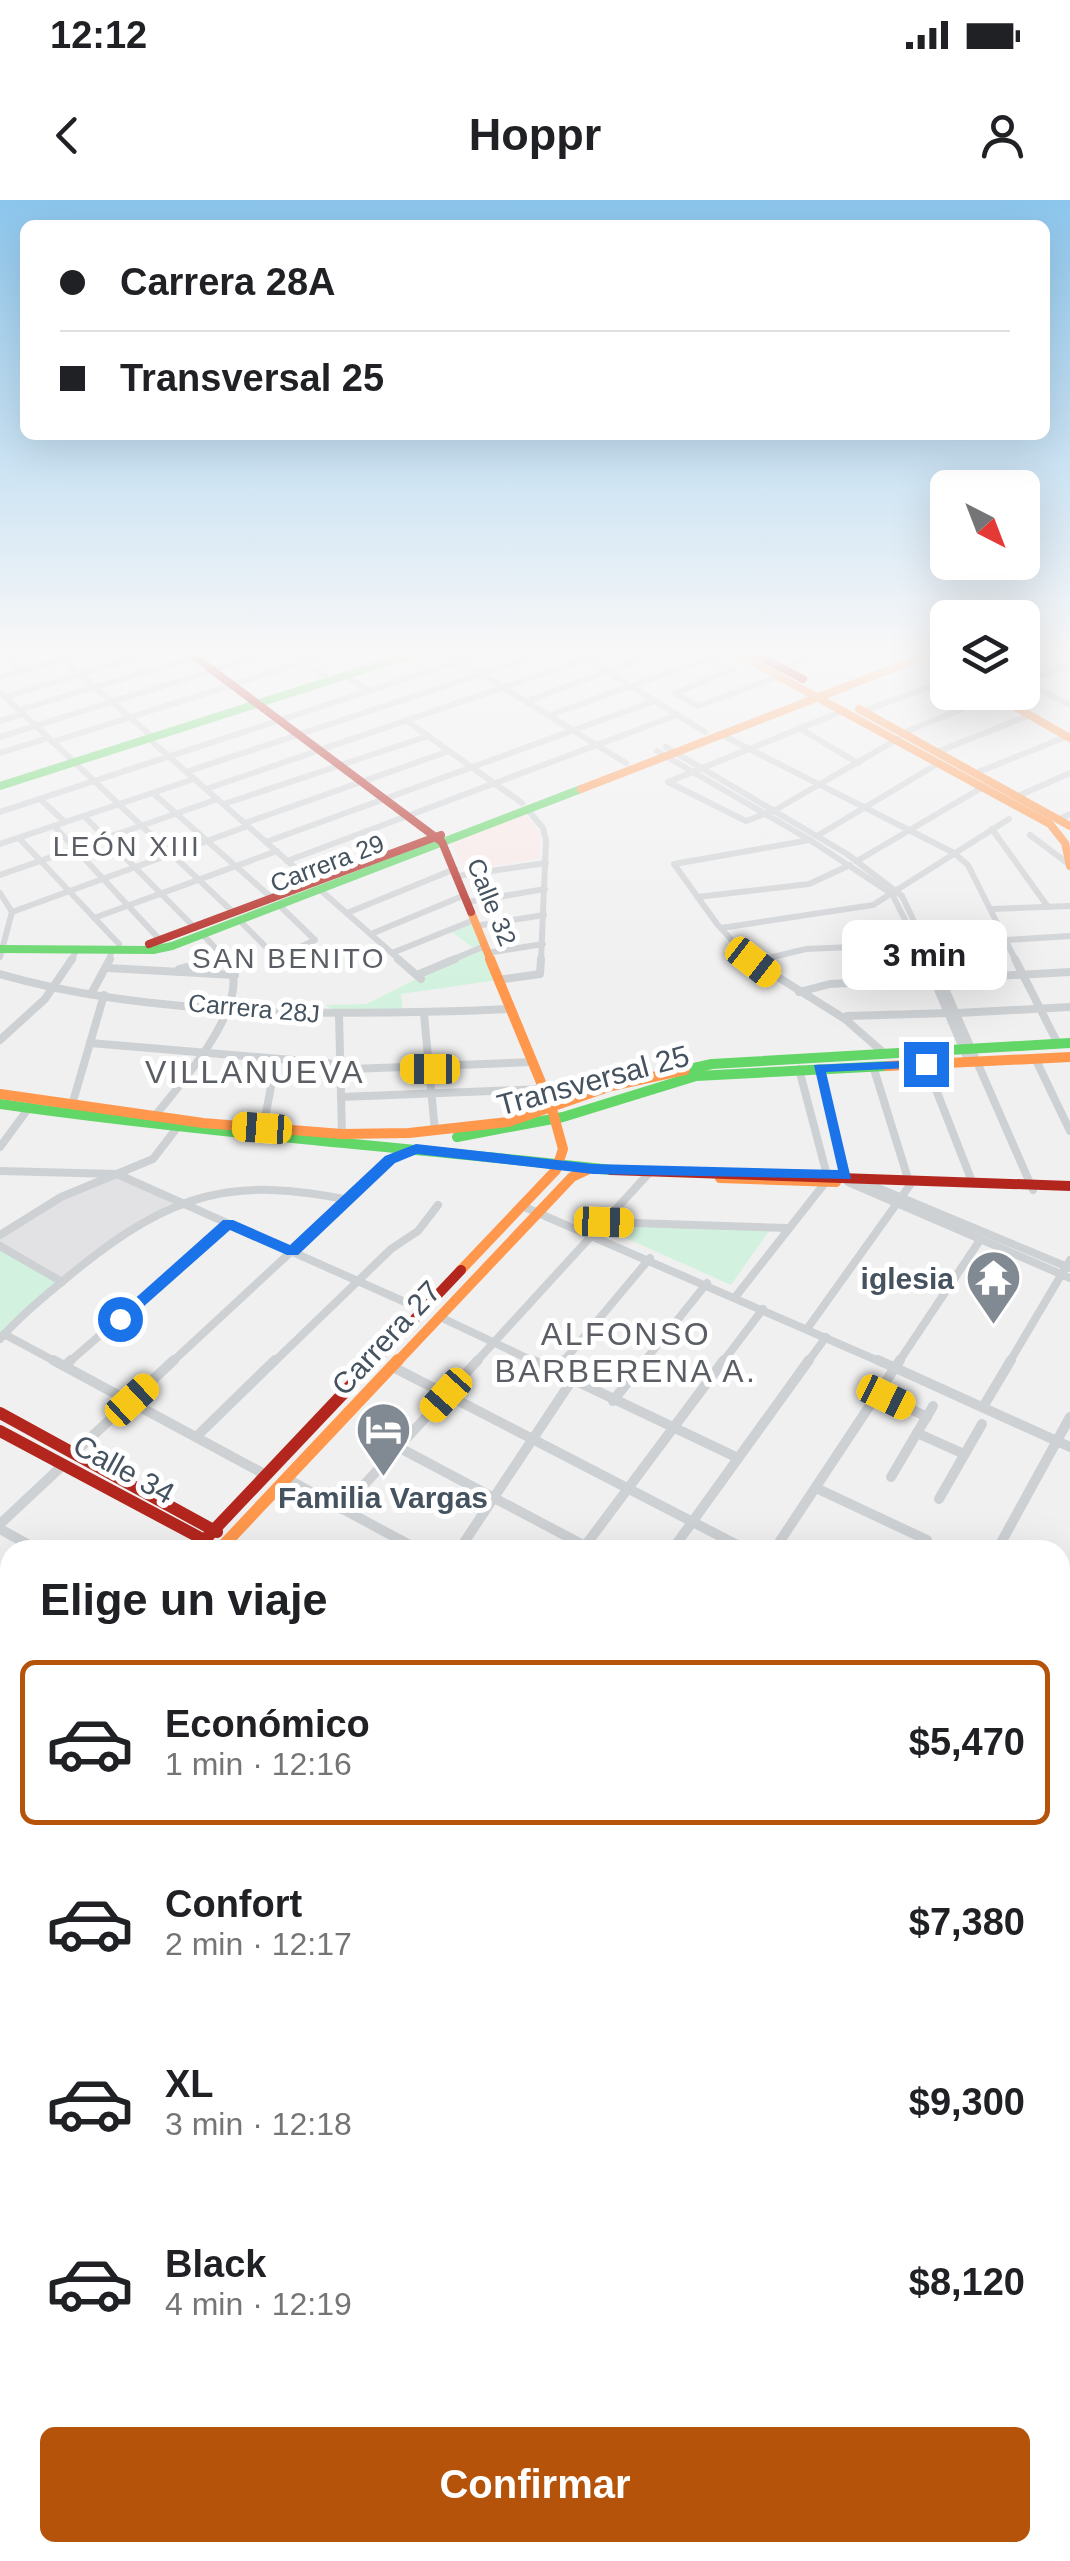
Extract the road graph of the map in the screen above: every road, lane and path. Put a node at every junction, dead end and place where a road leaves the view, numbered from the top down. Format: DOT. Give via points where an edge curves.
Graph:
graph roads {
  1 [pos="68,761"];
  2 [pos="73,761"];
  3 [pos="153,761"];
  4 [pos="175,761"];
  5 [pos="218,761"];
  6 [pos="287,761"];
  7 [pos="334,761"];
  8 [pos="354,761"];
  9 [pos="420,761"];
  10 [pos="464,761"];
  11 [pos="480,761"];
  12 [pos="554,761"];
  13 [pos="623,761"];
  14 [pos="632,761"];
  15 [pos="640,761"];
  16 [pos="680,761"];
  17 [pos="690,761"];
  18 [pos="714,761"];
  19 [pos="774,761"];
  20 [pos="932,761"];
  21 [pos="945,761"];
  22 [pos="948,761"];
  23 [pos="1007,761"];
  24 [pos="858,762"];
  25 [pos="626,763"];
  26 [pos="469,765"];
  27 [pos="340,766"];
  28 [pos="701,766"];
  29 [pos="692,770"];
  30 [pos="186,772"];
  31 [pos="976,773"];
  32 [pos="1070,773"];
  33 [pos="194,779"];
  34 [pos="94,781"];
  35 [pos="362,782"];
  36 [pos="0,783"];
  37 [pos="494,783"];
  38 [pos="820,784"];
  39 [pos="206,789"];
  40 [pos="999,791"];
  41 [pos="154,792"];
  42 [pos="40,799"];
  43 [pos="385,799"];
  44 [pos="221,802"];
  45 [pos="118,804"];
  46 [pos="524,806"];
  47 [pos="865,808"];
  48 [pos="775,810"];
  49 [pos="0,812"];
  50 [pos="764,812"];
  51 [pos="177,814"];
  52 [pos="84,816"];
  53 [pos="407,816"];
  54 [pos="1009,819"];
  55 [pos="1062,821"];
  56 [pos="65,822"];
  57 [pos="246,825"];
  58 [pos="54,826"];
  59 [pos="141,826"];
  60 [pos="992,829"];
  61 [pos="910,830"];
  62 [pos="1030,835"];
  63 [pos="19,838"];
  64 [pos="106,838"];
  65 [pos="814,838"];
  66 [pos="439,840"];
  67 [pos="208,841"];
  68 [pos="266,842"];
  69 [pos="0,844"];
  70 [pos="74,849"];
  71 [pos="277,852"];
  72 [pos="954,852"];
  73 [pos="171,854"];
  74 [pos="287,860"];
  75 [pos="40,861"];
  76 [pos="546,863"];
  77 [pos="854,863"];
  78 [pos="674,864"];
  79 [pos="236,866"];
  80 [pos="1070,866"];
  81 [pos="134,867"];
  82 [pos="456,873"];
  83 [pos="0,874"];
  84 [pos="102,879"];
  85 [pos="198,880"];
  86 [pos="317,886"];
  87 [pos="545,889"];
  88 [pos="69,891"];
  89 [pos="894,891"];
  90 [pos="0,893"];
  91 [pos="160,894"];
  92 [pos="697,897"];
  93 [pos="466,898"];
  94 [pos="276,902"];
  95 [pos="127,906"];
  96 [pos="1070,906"];
  97 [pos="1048,907"];
  98 [pos="992,909"];
  99 [pos="12,912"];
  100 [pos="346,912"];
  101 [pos="544,915"];
  102 [pos="236,917"];
  103 [pos="94,918"];
  104 [pos="475,923"];
  105 [pos="721,928"];
  106 [pos="198,931"];
  107 [pos="370,934"];
  108 [pos="1070,936"];
  109 [pos="1006,940"];
  110 [pos="161,941"];
  111 [pos="543,944"];
  112 [pos="919,944"];
  113 [pos="7,947"];
  114 [pos="116,947"];
  115 [pos="76,949"];
  116 [pos="486,950"];
  117 [pos="392,953"];
  118 [pos="224,957"];
  119 [pos="753,962"];
  120 [pos="108,968"];
  121 [pos="168,972"];
  122 [pos="1070,972"];
  123 [pos="0,974"];
  124 [pos="235,975"];
  125 [pos="1023,975"];
  126 [pos="939,979"];
  127 [pos="498,980"];
  128 [pos="54,991"];
  129 [pos="798,992"];
  130 [pos="91,994"];
  131 [pos="104,995"];
  132 [pos="228,1007"];
  133 [pos="1070,1008"];
  134 [pos="510,1009"];
  135 [pos="1040,1009"];
  136 [pos="954,1013"];
  137 [pos="424,1014"];
  138 [pos="339,1015"];
  139 [pos="844,1016"];
  140 [pos="0,1040"];
  141 [pos="90,1043"];
  142 [pos="1064,1044"];
  143 [pos="204,1052"];
  144 [pos="886,1054"];
  145 [pos="971,1055"];
  146 [pos="1070,1057"];
  147 [pos="1034,1058"];
  148 [pos="276,1061"];
  149 [pos="533,1062"];
  150 [pos="926,1064"];
  151 [pos="340,1066"];
  152 [pos="873,1066"];
  153 [pos="819,1068"];
  154 [pos="430,1069"];
  155 [pos="799,1069"];
  156 [pos="544,1089"];
  157 [pos="0,1094"];
  158 [pos="432,1096"];
  159 [pos="341,1098"];
  160 [pos="0,1104"];
  161 [pos="72,1105"];
  162 [pos="551,1106"];
  163 [pos="28,1109"];
  164 [pos="154,1118"];
  165 [pos="556,1119"];
  166 [pos="262,1128"];
  167 [pos="176,1129"];
  168 [pos="1070,1130"];
  169 [pos="435,1131"];
  170 [pos="342,1134"];
  171 [pos="370,1138"];
  172 [pos="0,1147"];
  173 [pos="416,1149"];
  174 [pos="561,1164"];
  175 [pos="593,1169"];
  176 [pos="0,1172"];
  177 [pos="117,1174"];
  178 [pos="649,1174"];
  179 [pos="827,1178"];
  180 [pos="847,1179"];
  181 [pos="972,1179"];
  182 [pos="910,1181"];
  183 [pos="866,1183"];
  184 [pos="1031,1186"];
  185 [pos="1070,1186"];
  186 [pos="1070,1194"];
  187 [pos="348,1200"];
  188 [pos="176,1201"];
  189 [pos="899,1202"];
  190 [pos="438,1205"];
  191 [pos="522,1206"];
  192 [pos="541,1211"];
  193 [pos="604,1222"];
  194 [pos="228,1224"];
  195 [pos="788,1228"];
  196 [pos="594,1233"];
  197 [pos="0,1235"];
  198 [pos="980,1240"];
  199 [pos="0,1246"];
  200 [pos="292,1252"];
  201 [pos="650,1258"];
  202 [pos="1068,1270"];
  203 [pos="356,1281"];
  204 [pos="62,1282"];
  205 [pos="707,1283"];
  206 [pos="736,1296"];
  207 [pos="763,1308"];
  208 [pos="423,1310"];
  209 [pos="440,1317"];
  210 [pos="807,1329"];
  211 [pos="2,1336"];
  212 [pos="826,1337"];
  213 [pos="494,1343"];
  214 [pos="66,1366"];
  215 [pos="896,1366"];
  216 [pos="392,1367"];
  217 [pos="555,1372"];
  218 [pos="572,1380"];
  219 [pos="878,1393"];
  220 [pos="446,1395"];
  221 [pos="132,1400"];
  222 [pos="613,1401"];
  223 [pos="933,1406"];
  224 [pos="984,1407"];
  225 [pos="0,1413"];
  226 [pos="927,1416"];
  227 [pos="1070,1418"];
  228 [pos="982,1424"];
  229 [pos="674,1428"];
  230 [pos="0,1431"];
  231 [pos="917,1433"];
  232 [pos="197,1436"];
  233 [pos="533,1439"];
  234 [pos="1056,1440"];
  235 [pos="398,1447"];
  236 [pos="1070,1447"];
  237 [pos="73,1454"];
  238 [pos="964,1454"];
  239 [pos="738,1458"];
  240 [pos="63,1465"];
  241 [pos="266,1475"];
  242 [pos="891,1477"];
  243 [pos="287,1479"];
  244 [pos="816,1488"];
  245 [pos="628,1489"];
  246 [pos="493,1499"];
  247 [pos="939,1499"];
  248 [pos="342,1508"];
  249 [pos="692,1522"];
  250 [pos="0,1526"];
  251 [pos="214,1530"];
  252 [pos="22,1540"];
  253 [pos="189,1540"];
  254 [pos="205,1540"];
  255 [pos="220,1540"];
  256 [pos="229,1540"];
  257 [pos="401,1540"];
  258 [pos="466,1540"];
  259 [pos="569,1540"];
  260 [pos="590,1540"];
  261 [pos="679,1540"];
  262 [pos="727,1540"];
  263 [pos="781,1540"];
  264 [pos="927,1540"];
  265 [pos="1002,1540"];
  1 -- 36 [label="street"];
  2 -- 34 [label="street"];
  3 -- 34 [label="street"];
  4 -- 30 [label="street"];
  5 -- 30 [label="street"];
  6 -- 39 [label="street"];
  7 -- 27 [label="street, Calle 32"];
  8 -- 27 [label="street"];
  9 -- 35 [label="street"];
  10 -- 26 [label="street"];
  11 -- 26 [label="street"];
  12 -- 37 [label="street"];
  13 -- 25 [label="street"];
  14 -- 25 [label="street, Carrera 29"];
  15 -- 46 [label="street, Carrera 29"];
  16 -- 29 [label="street"];
  17 -- 28 [label="street"];
  18 -- 28 [label="street"];
  19 -- 38 [label="street"];
  20 -- 47 [label="street"];
  21 -- 40 [label="street"];
  22 -- 31 [label="street"];
  23 -- 31 [label="street"];
  24 -- 38 [label="street"];
  25 -- 46 [label="street, Carrera 29"];
  26 -- 37 [label="street"];
  26 -- 43 [label="street"];
  27 -- 35 [label="street, Calle 32"];
  27 -- 44 [label="street"];
  28 -- 29 [label="street"];
  28 -- 48 [label="street"];
  29 -- 50 [label="street"];
  29 -- 50 [label="street" via="670,783 744,822"];
  30 -- 33 [label="street"];
  31 -- 40 [label="street"];
  32 -- 40 [label="street"];
  33 -- 39 [label="street"];
  33 -- 41 [label="street"];
  34 -- 42 [label="street"];
  34 -- 45 [label="street"];
  35 -- 43 [label="street, Calle 32"];
  35 -- 57 [label="street"];
  37 -- 46 [label="street"];
  37 -- 53 [label="street"];
  38 -- 47 [label="street"];
  38 -- 48 [label="street"];
  39 -- 44 [label="street"];
  40 -- 55 [label="street"];
  40 -- 55 [label="street"];
  40 -- 61 [label="street"];
  41 -- 45 [label="street"];
  41 -- 51 [label="street"];
  42 -- 49 [label="street"];
  42 -- 56 [label="street"];
  43 -- 53 [label="street, Calle 32"];
  43 -- 68 [label="street"];
  44 -- 51 [label="street"];
  44 -- 57 [label="street"];
  45 -- 52 [label="street"];
  45 -- 59 [label="street"];
  46 -- 66 [label="street, Carrera 29"];
  46 -- 76 [label="street" via="545,834"];
  47 -- 61 [label="street"];
  47 -- 65 [label="street"];
  48 -- 50 [label="street"];
  48 -- 65 [label="street"];
  50 -- 65 [label="street"];
  51 -- 59 [label="street"];
  51 -- 67 [label="street"];
  52 -- 56 [label="street"];
  52 -- 64 [label="street"];
  53 -- 66 [label="street, Calle 32"];
  53 -- 74 [label="street"];
  54 -- 60 [label="street"];
  55 -- 80 [label="street"];
  56 -- 58 [label="street"];
  57 -- 67 [label="street"];
  57 -- 68 [label="street"];
  58 -- 63 [label="street"];
  58 -- 70 [label="street"];
  59 -- 64 [label="street"];
  59 -- 73 [label="street"];
  60 -- 72 [label="street"];
  60 -- 97 [label="street"];
  61 -- 72 [label="street"];
  61 -- 77 [label="street"];
  62 -- 80 [label="street"];
  63 -- 69 [label="street"];
  63 -- 75 [label="street"];
  64 -- 70 [label="street"];
  64 -- 81 [label="street"];
  65 -- 77 [label="street"];
  65 -- 78 [label="street"];
  66 -- 82 [label="street, Calle 32"];
  66 -- 86 [label="street, Carrera 29"];
  67 -- 73 [label="street"];
  67 -- 79 [label="street"];
  68 -- 71 [label="street"];
  70 -- 75 [label="street"];
  70 -- 84 [label="street"];
  71 -- 74 [label="street"];
  71 -- 79 [label="street"];
  72 -- 89 [label="street"];
  72 -- 98 [label="street"];
  73 -- 81 [label="street"];
  73 -- 85 [label="street"];
  74 -- 86 [label="street"];
  75 -- 83 [label="street"];
  75 -- 88 [label="street"];
  76 -- 82 [label="street"];
  76 -- 87 [label="street"];
  77 -- 89 [label="street"];
  77 -- 92 [label="street" via="809,884"];
  78 -- 92 [label="street"];
  79 -- 85 [label="street"];
  79 -- 94 [label="street"];
  81 -- 84 [label="street"];
  81 -- 91 [label="street"];
  82 -- 93 [label="street, Calle 32"];
  82 -- 100 [label="street"];
  84 -- 88 [label="street"];
  84 -- 95 [label="street"];
  85 -- 91 [label="street"];
  85 -- 102 [label="street"];
  86 -- 94 [label="street, Carrera 29"];
  86 -- 100 [label="street"];
  87 -- 93 [label="street"];
  87 -- 101 [label="street"];
  88 -- 99 [label="street"];
  88 -- 103 [label="street"];
  89 -- 105 [label="street" via="862,910"];
  89 -- 112 [label="street"];
  89 -- 126 [label="street" via="913,912"];
  90 -- 99 [label="street"];
  91 -- 95 [label="street"];
  91 -- 106 [label="street"];
  92 -- 105 [label="street"];
  93 -- 104 [label="street, Calle 32"];
  93 -- 107 [label="street"];
  94 -- 102 [label="street, Carrera 29"];
  94 -- 102 [label="street" via="315,940 277,958"];
  95 -- 103 [label="street"];
  95 -- 110 [label="street"];
  96 -- 97 [label="street"];
  97 -- 98 [label="street"];
  98 -- 109 [label="street"];
  99 -- 113 [label="street"];
  100 -- 107 [label="street"];
  101 -- 104 [label="street"];
  101 -- 111 [label="street"];
  102 -- 106 [label="street, Carrera 29"];
  103 -- 114 [label="street"];
  104 -- 116 [label="street, Calle 32"];
  104 -- 117 [label="street"];
  105 -- 119 [label="street"];
  106 -- 110 [label="street, Carrera 29"];
  106 -- 114 [label="street, Carrera 29" via="160,949"];
  106 -- 118 [label="street"];
  107 -- 117 [label="street"];
  108 -- 109 [label="street"];
  109 -- 125 [label="street"];
  110 -- 114 [label="street, Carrera 29"];
  111 -- 116 [label="street"];
  111 -- 127 [label="street" via="540,974"];
  112 -- 119 [label="street" via="806,949"];
  112 -- 126 [label="street"];
  113 -- 114 [label="street, Carrera 29"];
  113 -- 115 [label="street, Carrera 29"];
  114 -- 115 [label="street, Carrera 29"];
  114 -- 120 [label="street"];
  115 -- 128 [label="street"];
  116 -- 117 [label="street" via="419,977"];
  116 -- 127 [label="street, Calle 32"];
  118 -- 121 [label="street"];
  118 -- 124 [label="street"];
  119 -- 129 [label="street"];
  120 -- 121 [label="street"];
  120 -- 130 [label="street"];
  121 -- 124 [label="street"];
  122 -- 125 [label="street"];
  123 -- 128 [label="street, Carrera 28J"];
  124 -- 132 [label="street"];
  125 -- 126 [label="street"];
  125 -- 135 [label="street"];
  126 -- 129 [label="street" via="830,984"];
  126 -- 136 [label="street"];
  127 -- 134 [label="street, Calle 32"];
  128 -- 130 [label="street, Carrera 28J"];
  128 -- 140 [label="street"];
  129 -- 139 [label="street"];
  130 -- 131 [label="street, Carrera 28J"];
  131 -- 132 [label="street, Carrera 28J"];
  131 -- 141 [label="street"];
  132 -- 138 [label="street, Carrera 28J"];
  132 -- 143 [label="street"];
  133 -- 135 [label="street"];
  134 -- 137 [label="street, Carrera 28J"];
  134 -- 149 [label="street, Calle 32"];
  135 -- 136 [label="street"];
  135 -- 142 [label="street"];
  136 -- 139 [label="street"];
  136 -- 145 [label="street"];
  137 -- 138 [label="street, Carrera 28J"];
  137 -- 154 [label="street"];
  138 -- 151 [label="street"];
  139 -- 144 [label="street"];
  141 -- 143 [label="street"];
  141 -- 161 [label="street"];
  142 -- 145 [label="street, Transversal 25"];
  143 -- 148 [label="street"];
  143 -- 164 [label="street"];
  144 -- 145 [label="street, Transversal 25"];
  144 -- 162 [label="street, Transversal 25" via="712,1064"];
  145 -- 147 [label="street, Transversal 25"];
  145 -- 150 [label="street, Transversal 25"];
  145 -- 184 [label="street"];
  146 -- 147 [label="street, Transversal 25"];
  147 -- 168 [label="street"];
  148 -- 151 [label="street"];
  148 -- 166 [label="street"];
  149 -- 154 [label="street"];
  149 -- 156 [label="street, Calle 32"];
  150 -- 152 [label="street, Transversal 25"];
  150 -- 181 [label="street"];
  151 -- 154 [label="street"];
  151 -- 159 [label="street"];
  152 -- 153 [label="street, Transversal 25"];
  152 -- 182 [label="street"];
  153 -- 155 [label="street, Transversal 25"];
  153 -- 180 [label="street"];
  154 -- 158 [label="street"];
  155 -- 165 [label="street, Transversal 25" via="696,1076"];
  155 -- 179 [label="street"];
  156 -- 158 [label="street"];
  156 -- 162 [label="street, Calle 32"];
  157 -- 161 [label="street"];
  158 -- 159 [label="street"];
  158 -- 169 [label="street"];
  159 -- 170 [label="street"];
  160 -- 163 [label="street"];
  161 -- 164 [label="street"];
  162 -- 165 [label="street, Calle 32"];
  162 -- 169 [label="street, Transversal 25" via="508,1122"];
  163 -- 167 [label="street"];
  163 -- 172 [label="street"];
  164 -- 166 [label="street"];
  165 -- 171 [label="street, Transversal 25" via="480,1134"];
  165 -- 174 [label="street, Calle 32"];
  166 -- 170 [label="street"];
  167 -- 171 [label="street"];
  167 -- 177 [label="street" via="160,1154"];
  169 -- 171 [label="street, Transversal 25"];
  170 -- 171 [label="street"];
  171 -- 173 [label="street"];
  173 -- 174 [label="street"];
  173 -- 187 [label="street" via="390,1160"];
  174 -- 175 [label="street"];
  174 -- 191 [label="street, Carrera 27"];
  175 -- 178 [label="street"];
  175 -- 179 [label="street"];
  175 -- 192 [label="street, Carrera 27" via="572,1178"];
  176 -- 177 [label="street"];
  177 -- 188 [label="street"];
  177 -- 197 [label="street" via="61,1197"];
  178 -- 179 [label="street"];
  178 -- 193 [label="street"];
  179 -- 180 [label="street"];
  179 -- 195 [label="street"];
  180 -- 182 [label="street"];
  180 -- 183 [label="street"];
  180 -- 189 [label="street"];
  181 -- 182 [label="street"];
  181 -- 184 [label="street"];
  182 -- 183 [label="street"];
  182 -- 184 [label="street"];
  182 -- 189 [label="street"];
  183 -- 189 [label="street"];
  184 -- 185 [label="street"];
  184 -- 186 [label="street"];
  187 -- 188 [label="street" via="252,1186"];
  187 -- 200 [label="street"];
  188 -- 194 [label="street"];
  188 -- 204 [label="street" via="141,1219"];
  189 -- 198 [label="street"];
  189 -- 202 [label="street"];
  189 -- 210 [label="street"];
  190 -- 203 [label="street" via="418,1231"];
  191 -- 192 [label="street"];
  191 -- 208 [label="street, Carrera 27"];
  192 -- 196 [label="street"];
  192 -- 209 [label="street, Carrera 27"];
  193 -- 195 [label="street"];
  193 -- 196 [label="street"];
  194 -- 200 [label="street"];
  194 -- 214 [label="street"];
  195 -- 206 [label="street"];
  196 -- 201 [label="street"];
  196 -- 213 [label="street"];
  198 -- 202 [label="street"];
  198 -- 215 [label="street"];
  199 -- 204 [label="street"];
  200 -- 203 [label="street"];
  200 -- 221 [label="street"];
  201 -- 205 [label="street"];
  201 -- 217 [label="street"];
  202 -- 224 [label="street"];
  203 -- 208 [label="street"];
  203 -- 232 [label="street"];
  204 -- 211 [label="street"];
  205 -- 206 [label="street"];
  205 -- 222 [label="street"];
  206 -- 207 [label="street"];
  207 -- 210 [label="street"];
  207 -- 229 [label="street"];
  208 -- 241 [label="street, Carrera 27"];
  209 -- 213 [label="street"];
  209 -- 216 [label="street, Carrera 27"];
  210 -- 212 [label="street"];
  211 -- 214 [label="street"];
  212 -- 215 [label="street"];
  212 -- 239 [label="street"];
  213 -- 217 [label="street"];
  213 -- 220 [label="street"];
  214 -- 221 [label="street"];
  215 -- 219 [label="street"];
  215 -- 224 [label="street"];
  216 -- 220 [label="street"];
  216 -- 243 [label="street, Carrera 27"];
  217 -- 218 [label="street"];
  218 -- 222 [label="street"];
  218 -- 233 [label="street"];
  219 -- 226 [label="street"];
  219 -- 244 [label="street"];
  220 -- 233 [label="street"];
  220 -- 235 [label="street"];
  221 -- 232 [label="street"];
  221 -- 237 [label="street"];
  222 -- 229 [label="street"];
  223 -- 226 [label="street"];
  224 -- 234 [label="street"];
  225 -- 237 [label="street, Calle 34"];
  226 -- 231 [label="street"];
  227 -- 234 [label="street"];
  228 -- 238 [label="street"];
  229 -- 239 [label="street"];
  229 -- 245 [label="street"];
  230 -- 240 [label="street, Calle 34"];
  231 -- 238 [label="street"];
  231 -- 242 [label="street"];
  232 -- 241 [label="street"];
  233 -- 245 [label="street"];
  233 -- 246 [label="street"];
  234 -- 236 [label="street"];
  234 -- 265 [label="street"];
  235 -- 246 [label="street"];
  235 -- 248 [label="street"];
  237 -- 251 [label="street, Calle 34"];
  238 -- 247 [label="street"];
  239 -- 249 [label="street"];
  240 -- 250 [label="street"];
  240 -- 253 [label="street, Calle 34"];
  241 -- 251 [label="street, Carrera 27"];
  243 -- 248 [label="street"];
  243 -- 256 [label="street, Carrera 27"];
  244 -- 263 [label="street"];
  244 -- 264 [label="street"];
  245 -- 249 [label="street"];
  245 -- 260 [label="street"];
  246 -- 258 [label="street"];
  246 -- 259 [label="street"];
  248 -- 257 [label="street"];
  249 -- 261 [label="street"];
  249 -- 262 [label="street"];
  250 -- 252 [label="street"];
  251 -- 254 [label="street, Carrera 27"];
  251 -- 255 [label="street, Calle 34"];
}
